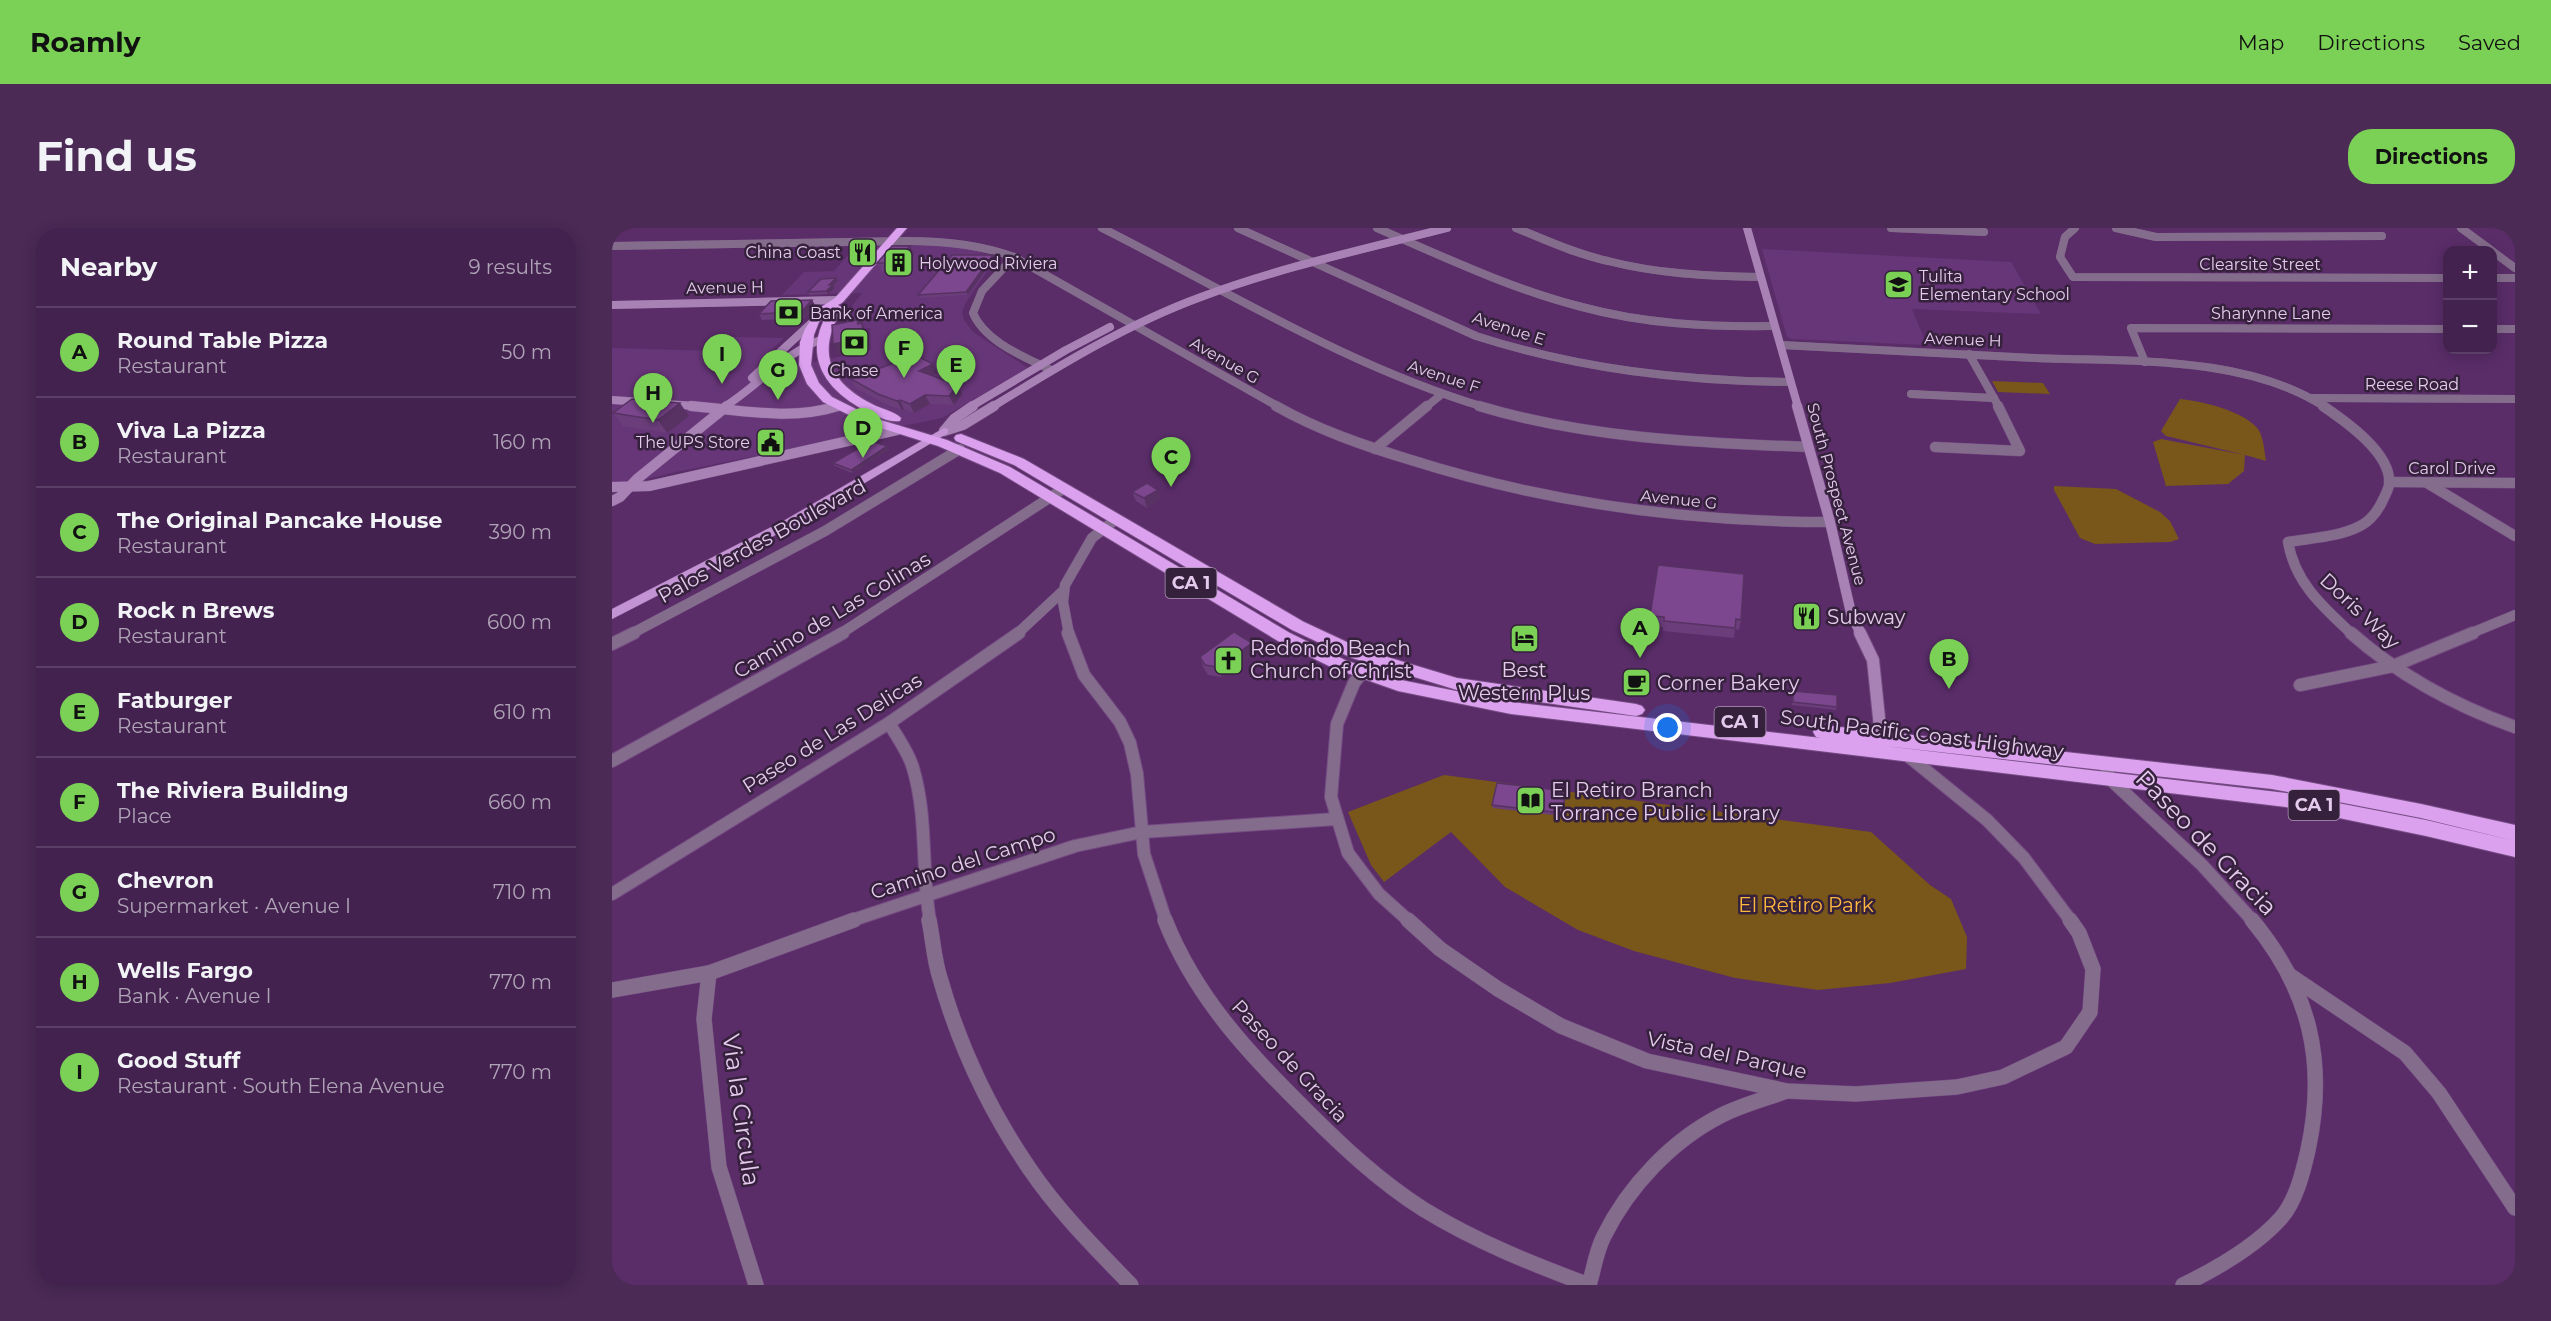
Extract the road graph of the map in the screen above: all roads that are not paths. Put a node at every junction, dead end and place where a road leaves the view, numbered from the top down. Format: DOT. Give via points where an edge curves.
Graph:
graph roads {
  1 [pos="902,228"];
  2 [pos="1102,228"];
  3 [pos="1238,228"];
  4 [pos="1377,228"];
  5 [pos="1422,228"];
  6 [pos="1447,228"];
  7 [pos="1516,228"];
  8 [pos="1747,228"];
  9 [pos="1891,228"];
  10 [pos="2075,228"];
  11 [pos="2116,228"];
  12 [pos="2373,228"];
  13 [pos="2461,228"];
  14 [pos="1984,232"];
  15 [pos="1394,235"];
  16 [pos="1404,240"];
  17 [pos="891,241"];
  18 [pos="612,246"];
  19 [pos="2485,246"];
  20 [pos="2497,255"];
  21 [pos="1014,257"];
  22 [pos="1303,259"];
  23 [pos="1312,263"];
  24 [pos="2515,268"];
  25 [pos="1760,277"];
  26 [pos="2443,278"];
  27 [pos="2497,278"];
  28 [pos="2515,278"];
  29 [pos="1218,287"];
  30 [pos="839,300"];
  31 [pos="612,305"];
  32 [pos="817,318"];
  33 [pos="1130,323"];
  34 [pos="1773,326"];
  35 [pos="2443,329"];
  36 [pos="2497,329"];
  37 [pos="2515,329"];
  38 [pos="823,339"];
  39 [pos="806,345"];
  40 [pos="1781,345"];
  41 [pos="1969,354"];
  42 [pos="2145,362"];
  43 [pos="1040,365"];
  44 [pos="1052,370"];
  45 [pos="1790,382"];
  46 [pos="1911,393"];
  47 [pos="1442,394"];
  48 [pos="1994,398"];
  49 [pos="2310,399"];
  50 [pos="2515,399"];
  51 [pos="612,400"];
  52 [pos="838,406"];
  53 [pos="722,409"];
  54 [pos="875,411"];
  55 [pos="897,430"];
  56 [pos="944,431"];
  57 [pos="931,439"];
  58 [pos="1808,447"];
  59 [pos="1935,447"];
  60 [pos="960,449"];
  61 [pos="1375,449"];
  62 [pos="2389,482"];
  63 [pos="2426,482"];
  64 [pos="2515,483"];
  65 [pos="612,487"];
  66 [pos="628,488"];
  67 [pos="1057,493"];
  68 [pos="612,501"];
  69 [pos="1115,520"];
  70 [pos="1830,522"];
  71 [pos="1099,528"];
  72 [pos="2515,536"];
  73 [pos="1063,591"];
  74 [pos="612,615"];
  75 [pos="2515,615"];
  76 [pos="612,644"];
  77 [pos="1367,666"];
  78 [pos="2392,666"];
  79 [pos="2300,685"];
  80 [pos="1534,711"];
  81 [pos="1651,712"];
  82 [pos="889,723"];
  83 [pos="2515,727"];
  84 [pos="1881,737"];
  85 [pos="1908,755"];
  86 [pos="612,761"];
  87 [pos="2107,772"];
  88 [pos="1336,819"];
  89 [pos="1142,832"];
  90 [pos="2515,833"];
  91 [pos="2515,849"];
  92 [pos="612,894"];
  93 [pos="925,895"];
  94 [pos="709,973"];
  95 [pos="2289,975"];
  96 [pos="612,990"];
  97 [pos="1787,1091"];
  98 [pos="2515,1208"];
  99 [pos="756,1285"];
  100 [pos="1131,1285"];
  101 [pos="1589,1285"];
  102 [pos="2183,1285"];
  1 -- 17 [label="highway, South Pacific Coast Highway / CA 1"];
  2 -- 29 [label="street, Avenue F"];
  3 -- 22 [label="street, Avenue E"];
  4 -- 15 [label="street"];
  5 -- 15 [label="main road, Palos Verdes Boulevard"];
  6 -- 16 [label="main road, Palos Verdes Boulevard"];
  7 -- 25 [label="street" via="1587,255 1640,267"];
  8 -- 25 [label="main road, South Prospect Avenue"];
  9 -- 14 [label="street"];
  10 -- 26 [label="street, Clearsite Street" via="2065,237 2060,257 2073,277"];
  11 -- 12 [label="street" via="2156,237 2382,236"];
  13 -- 19 [label="street"];
  15 -- 16 [label="street"];
  15 -- 22 [label="main road, Palos Verdes Boulevard"];
  16 -- 23 [label="main road, Palos Verdes Boulevard"];
  16 -- 34 [label="street" via="1557,301 1661,322"];
  17 -- 18 [label="street, Avenue G"];
  17 -- 21 [label="street, Avenue G" via="963,243"];
  17 -- 30 [label="highway, South Pacific Coast Highway / CA 1"];
  20 -- 24 [label="street"];
  21 -- 33 [label="street, Avenue G"];
  21 -- 43 [label="street" via="993,278 975,303 973,313 987,333"];
  22 -- 23 [label="street, Avenue E"];
  22 -- 29 [label="main road, Palos Verdes Boulevard"];
  23 -- 29 [label="main road, Palos Verdes Boulevard"];
  23 -- 45 [label="street, Avenue E" via="1476,336 1532,353 1663,376"];
  25 -- 34 [label="main road, South Prospect Avenue"];
  27 -- 28 [label="street"];
  29 -- 33 [label="main road, Palos Verdes Boulevard"];
  29 -- 47 [label="street, Avenue F" via="1366,363"];
  30 -- 31 [label="main road, Avenue H"];
  30 -- 32 [label="highway, South Pacific Coast Highway / CA 1"];
  30 -- 38 [label="highway, South Pacific Coast Highway / CA 1"];
  32 -- 39 [label="highway, South Pacific Coast Highway / CA 1"];
  32 -- 53 [label="main road" via="726,400"];
  33 -- 43 [label="main road, Palos Verdes Boulevard" via="1082,340"];
  33 -- 44 [label="main road, Palos Verdes Boulevard"];
  33 -- 61 [label="street, Avenue G" via="1299,419"];
  34 -- 40 [label="main road, South Prospect Avenue"];
  35 -- 42 [label="street, Sharynne Lane" via="2131,328"];
  36 -- 37 [label="street"];
  38 -- 39 [label="main road"];
  38 -- 54 [label="highway, South Pacific Coast Highway / CA 1" via="822,358 828,374 846,393"];
  39 -- 52 [label="highway, South Pacific Coast Highway / CA 1" via="805,363 812,380"];
  39 -- 53 [label="main road"];
  40 -- 41 [label="street, Avenue H"];
  40 -- 45 [label="main road, South Prospect Avenue"];
  41 -- 42 [label="street, Avenue H"];
  41 -- 48 [label="street"];
  42 -- 49 [label="street" via="2228,371 2267,381"];
  43 -- 44 [label="street"];
  43 -- 56 [label="main road, Palos Verdes Boulevard" via="950,422"];
  44 -- 56 [label="main road, Palos Verdes Boulevard" via="963,425"];
  45 -- 58 [label="main road, South Prospect Avenue"];
  46 -- 48 [label="street"];
  47 -- 58 [label="street, Avenue F" via="1535,419 1630,435"];
  47 -- 61 [label="street"];
  48 -- 59 [label="street" via="2020,451"];
  49 -- 50 [label="street, Reese Road"];
  49 -- 62 [label="street" via="2337,415 2367,441 2386,466"];
  51 -- 53 [label="main road"];
  52 -- 53 [label="main road" via="817,413"];
  52 -- 54 [label="highway" via="849,403 866,412"];
  52 -- 55 [label="highway, South Pacific Coast Highway / CA 1"];
  53 -- 66 [label="main road"];
  54 -- 56 [label="highway, South Pacific Coast Highway / CA 1"];
  55 -- 57 [label="highway, South Pacific Coast Highway / CA 1"];
  55 -- 66 [label="main road"];
  56 -- 57 [label="main road, Palos Verdes Boulevard"];
  56 -- 67 [label="highway, South Pacific Coast Highway / CA 1" via="1019,462"];
  57 -- 60 [label="highway, South Pacific Coast Highway / CA 1"];
  57 -- 74 [label="main road, Palos Verdes Boulevard" via="789,524"];
  58 -- 70 [label="main road, South Prospect Avenue"];
  60 -- 67 [label="highway, South Pacific Coast Highway / CA 1"];
  60 -- 76 [label="street, Palos Verdes Boulevard" via="825,531"];
  61 -- 70 [label="street, Avenue G" via="1470,479 1562,499 1754,522"];
  62 -- 63 [label="street, Carol Drive"];
  62 -- 78 [label="street, Doris Way" via="2379,507 2363,525 2288,542 2291,562 2299,577 2334,617"];
  63 -- 64 [label="street, Carol Drive"];
  63 -- 72 [label="street"];
  65 -- 66 [label="main road"];
  66 -- 68 [label="main road"];
  67 -- 69 [label="highway, South Pacific Coast Highway / CA 1"];
  67 -- 71 [label="highway, South Pacific Coast Highway / CA 1"];
  67 -- 86 [label="street, Camino de Las Colinas" via="860,623"];
  69 -- 71 [label="street"];
  69 -- 77 [label="highway, South Pacific Coast Highway / CA 1" via="1298,626 1351,651"];
  70 -- 84 [label="main road, South Prospect Avenue" via="1851,613 1873,660"];
  71 -- 73 [label="street"];
  71 -- 77 [label="highway, South Pacific Coast Highway / CA 1" via="1284,637"];
  73 -- 82 [label="street, Paseo de Las Delicas" via="1020,632"];
  73 -- 89 [label="street, Paseo de Gracia" via="1067,628 1077,661 1090,686 1123,727 1133,750"];
  75 -- 78 [label="street"];
  77 -- 80 [label="highway, South Pacific Coast Highway / CA 1" via="1398,686"];
  77 -- 81 [label="highway, South Pacific Coast Highway / CA 1" via="1457,684"];
  77 -- 88 [label="street, Vista del Parque" via="1354,683 1337,724 1331,797"];
  78 -- 79 [label="street"];
  78 -- 83 [label="street, Doris Way" via="2449,699"];
  80 -- 81 [label="highway" via="1563,708 1644,717"];
  80 -- 85 [label="highway, South Pacific Coast Highway / CA 1"];
  81 -- 84 [label="highway, South Pacific Coast Highway / CA 1"];
  82 -- 92 [label="street, Paseo de Las Delicas"];
  82 -- 93 [label="street" via="913,767 923,823"];
  84 -- 85 [label="main road"];
  84 -- 87 [label="highway, South Pacific Coast Highway / CA 1"];
  85 -- 87 [label="highway, South Pacific Coast Highway / CA 1"];
  85 -- 97 [label="street, Vista del Parque" via="1987,820 2055,897 2079,933 2093,969 2090,1012 2066,1047 2003,1077 1918,1091"];
  87 -- 90 [label="highway, South Pacific Coast Highway / CA 1" via="2272,782"];
  87 -- 91 [label="highway, South Pacific Coast Highway / CA 1" via="2286,800"];
  87 -- 95 [label="street, Paseo de Gracia" via="2232,897"];
  88 -- 89 [label="street, Camino del Campo"];
  88 -- 97 [label="street, Vista del Parque" via="1348,854 1379,894 1440,949 1498,989 1560,1026 1647,1061"];
  89 -- 93 [label="street, Camino del Campo" via="1075,846"];
  89 -- 101 [label="street, Paseo de Gracia" via="1157,898 1195,984 1232,1035 1270,1076 1351,1154 1402,1195 1531,1264"];
  93 -- 94 [label="street, Camino del Campo"];
  93 -- 100 [label="street" via="939,977 963,1045 990,1104 1029,1169 1081,1234"];
  94 -- 96 [label="street, Camino del Campo"];
  94 -- 99 [label="street, Via la Circula" via="704,1019 719,1167"];
  95 -- 98 [label="street" via="2405,1053 2439,1093"];
  95 -- 102 [label="street, Paseo de Gracia" via="2313,1039 2316,1066 2314,1113 2300,1178 2282,1216 2224,1264"];
  97 -- 101 [label="street" via="1721,1116 1659,1161 1620,1209 1603,1239"];
}
